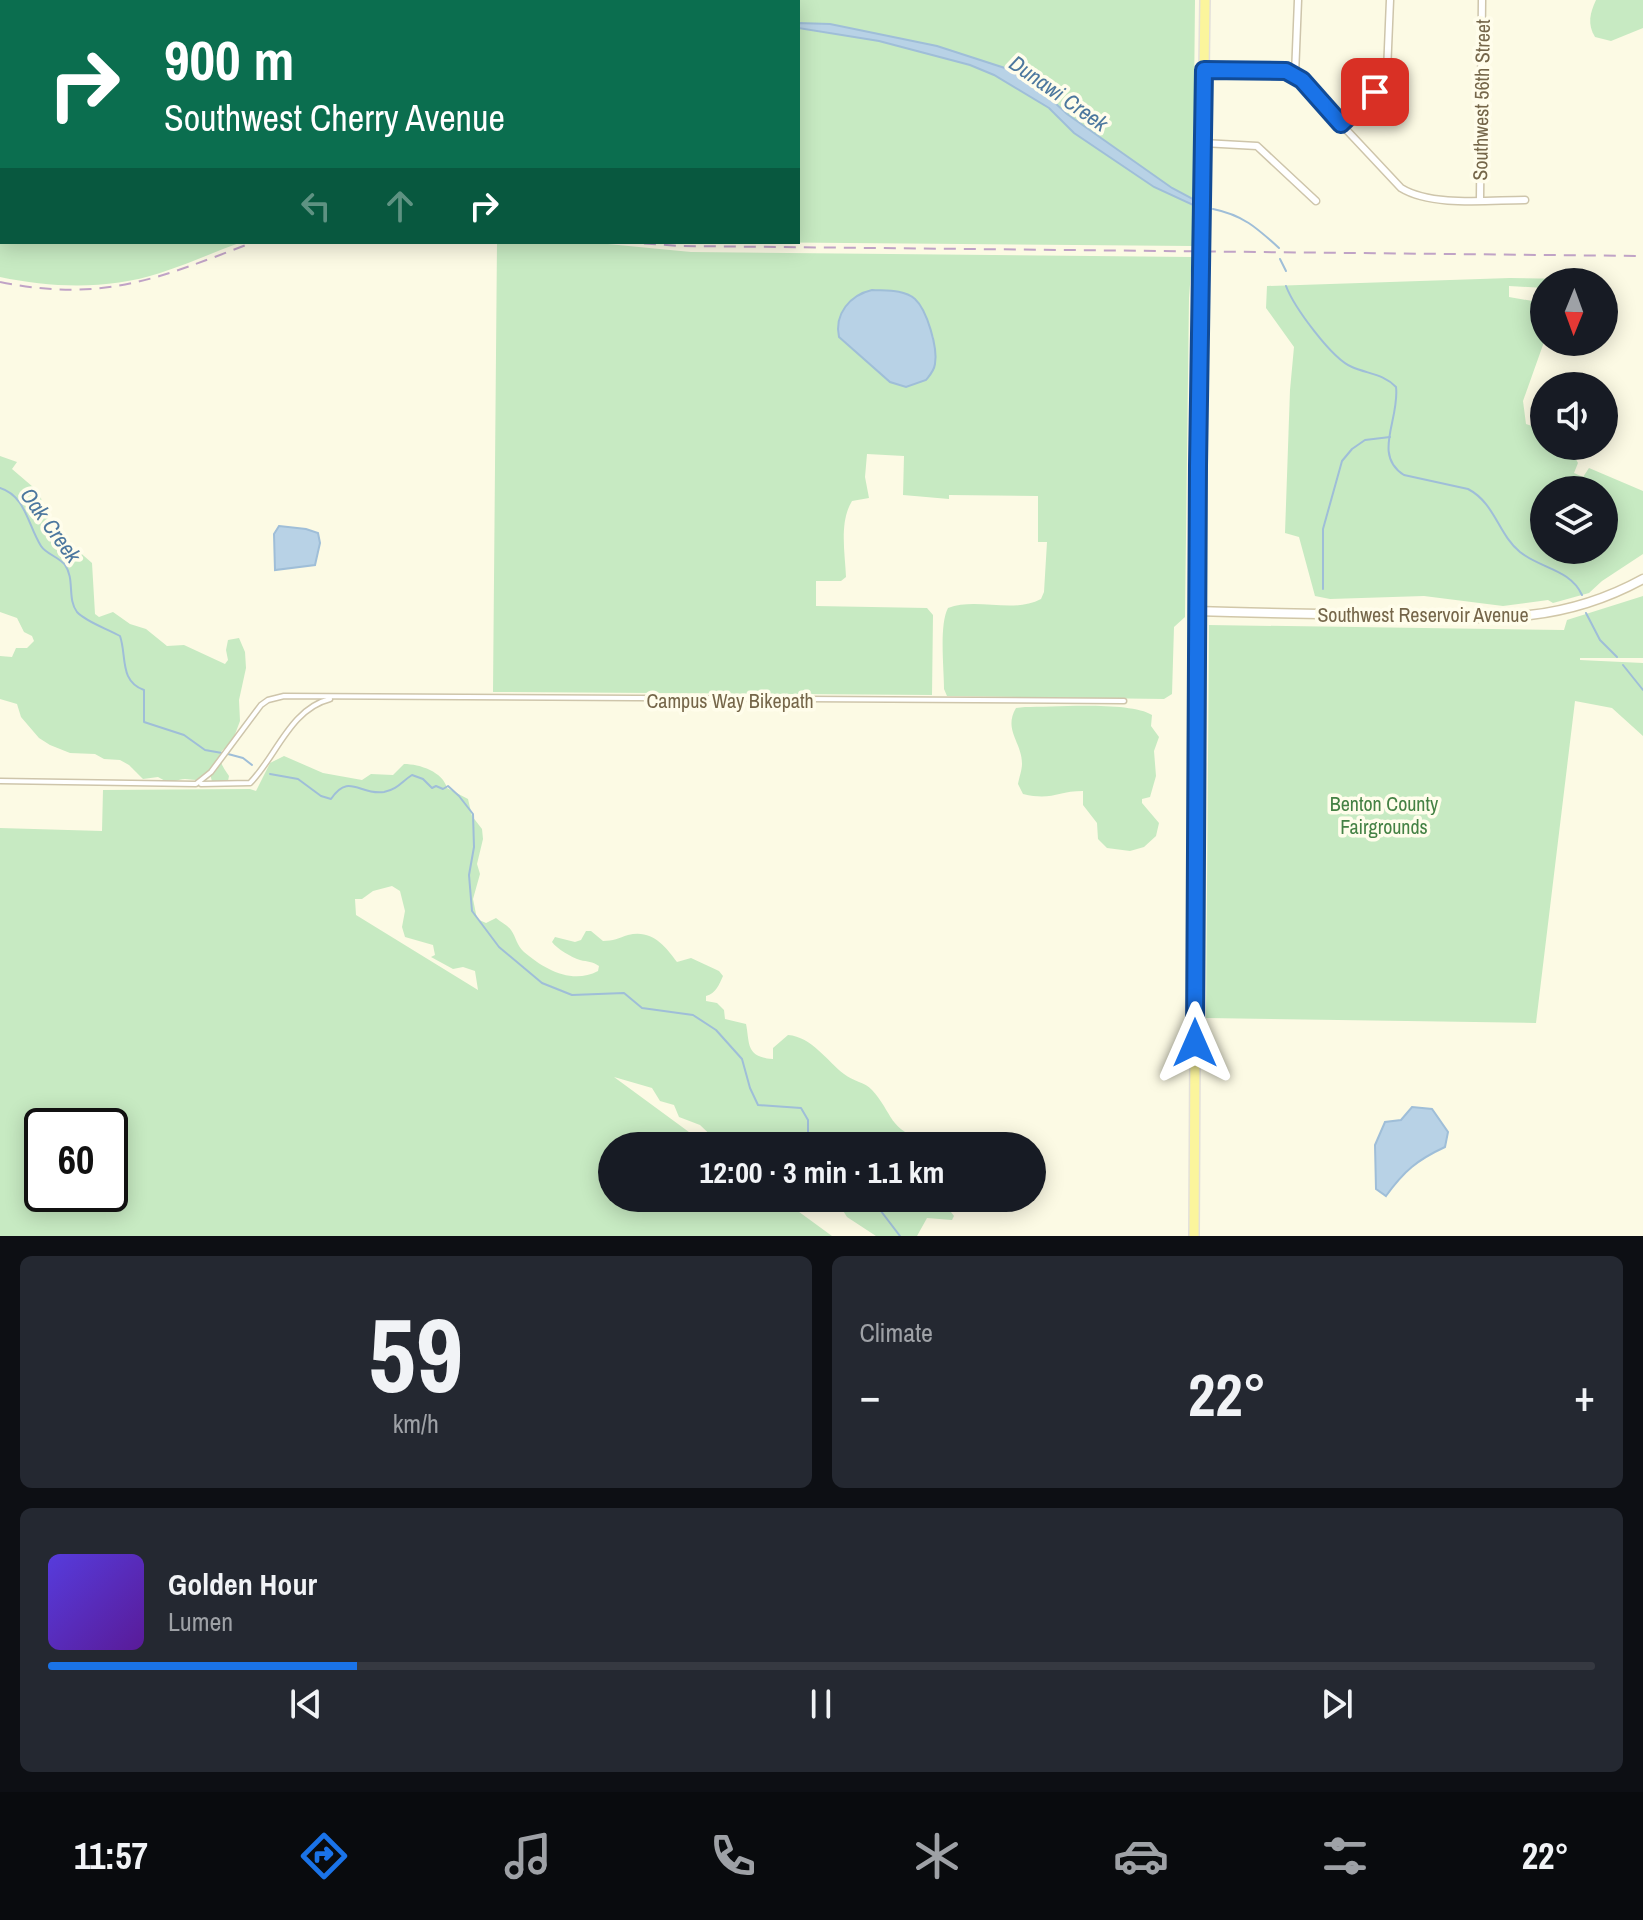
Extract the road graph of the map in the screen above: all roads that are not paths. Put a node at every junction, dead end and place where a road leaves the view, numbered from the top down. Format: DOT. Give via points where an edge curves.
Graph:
graph roads {
  1 [pos="1205,0"];
  2 [pos="1298,0"];
  3 [pos="1390,0"];
  4 [pos="1482,0"];
  5 [pos="1204,70"];
  6 [pos="1295,75"];
  7 [pos="1341,124"];
  8 [pos="1203,143"];
  9 [pos="1480,199"];
  10 [pos="1525,200"];
  11 [pos="1316,201"];
  12 [pos="1643,579"];
  13 [pos="1197,611"];
  14 [pos="336,697"];
  15 [pos="1124,701"];
  16 [pos="0,781"];
  17 [pos="196,784"];
  18 [pos="1194,1236"];
  1 -- 5 [label="main road"];
  2 -- 6 [label="street"];
  3 -- 7 [label="street" via="1387,72 1375,92"];
  4 -- 9 [label="street, Southwest 56th Street"];
  5 -- 6 [label="street"];
  5 -- 8 [label="main road"];
  6 -- 7 [label="street"];
  7 -- 9 [label="street" via="1410,194"];
  8 -- 11 [label="street" via="1257,146"];
  8 -- 13 [label="main road"];
  9 -- 10 [label="street"];
  12 -- 13 [label="main road, Southwest Reservoir Avenue" via="1609,596 1523,618"];
  13 -- 18 [label="main road"];
  14 -- 15 [label="street, Campus Way Bikepath"];
  14 -- 17 [label="street, Campus Way Bikepath" via="302,716 250,783"];
  14 -- 17 [label="street, Campus Way Bikepath" via="268,700"];
  16 -- 17 [label="street, Campus Way Bikepath"];
}
